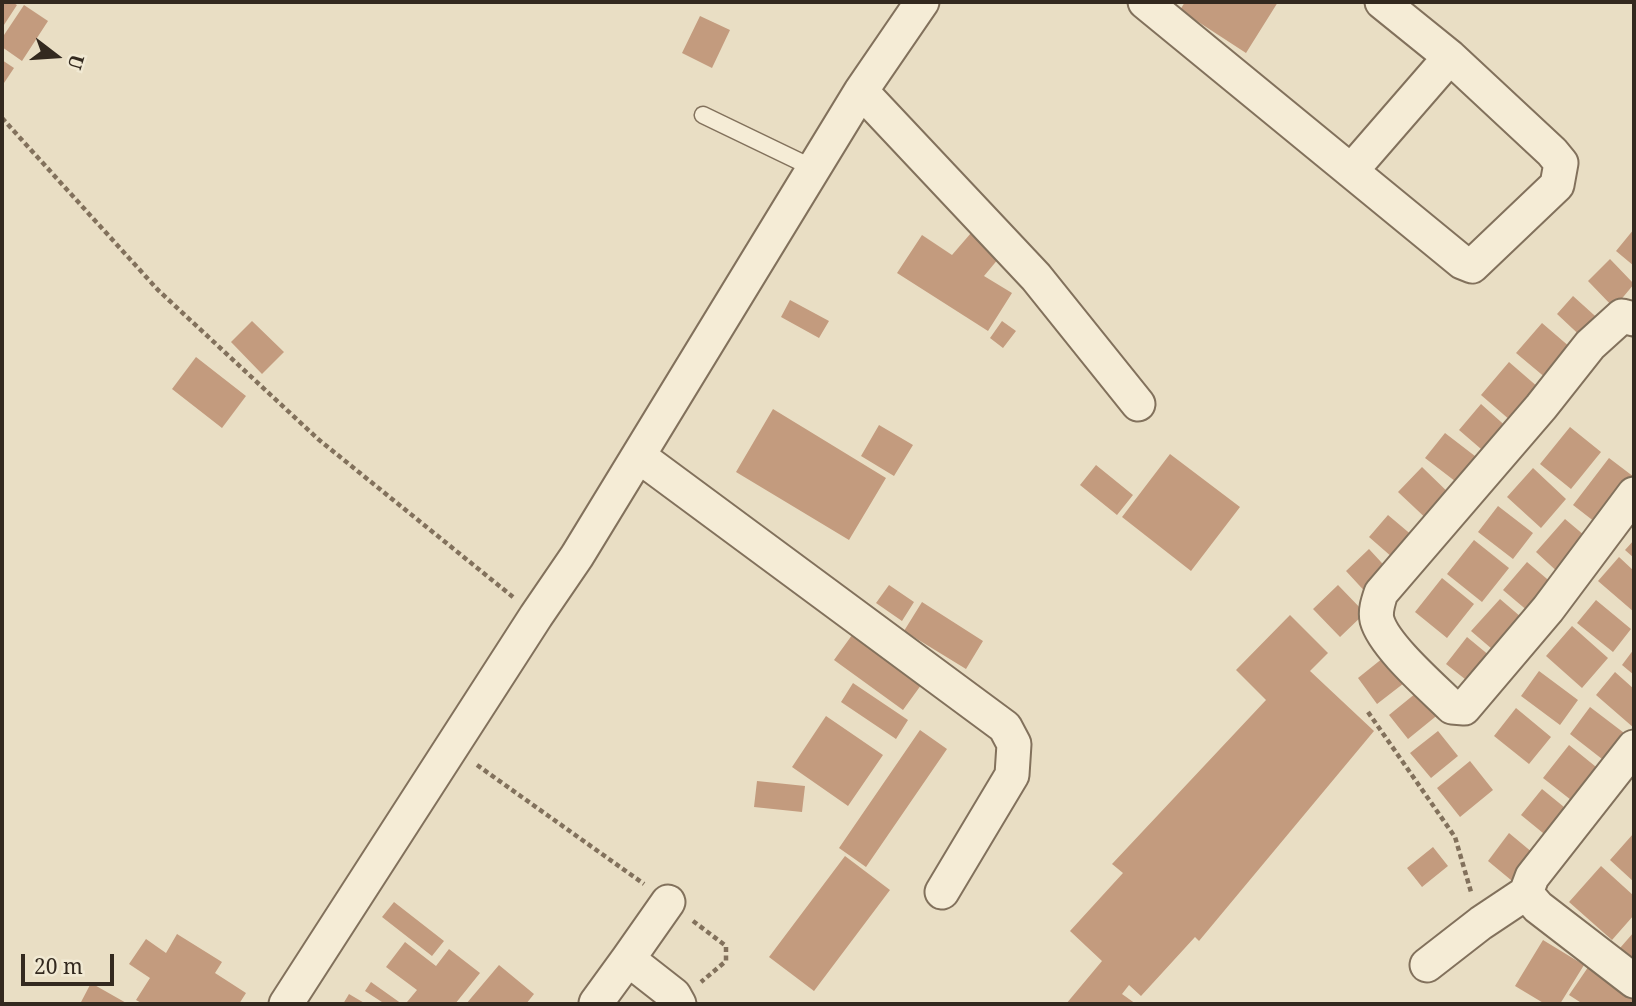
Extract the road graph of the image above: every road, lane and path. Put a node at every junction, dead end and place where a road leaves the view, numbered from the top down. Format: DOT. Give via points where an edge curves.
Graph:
graph roads {
  1 [pos="922,2"];
  2 [pos="1146,2"];
  3 [pos="1382,2"];
  4 [pos="1450,57"];
  5 [pos="861,91"];
  6 [pos="703,115"];
  7 [pos="2,118"];
  8 [pos="813,168"];
  9 [pos="1351,171"];
  10 [pos="1634,319"];
  11 [pos="1138,404"];
  12 [pos="639,457"];
  13 [pos="1634,494"];
  14 [pos="536,615"];
  15 [pos="1368,712"];
  16 [pos="451,747"];
  17 [pos="1634,747"];
  18 [pos="942,892"];
  19 [pos="1526,893"];
  20 [pos="668,902"];
  21 [pos="1480,923"];
  22 [pos="628,959"];
  23 [pos="1427,965"];
  24 [pos="1634,981"];
  25 [pos="596,1003"];
  26 [pos="679,1003"];
  27 [pos="286,1004"];
  1 -- 5 [label="street"];
  2 -- 9 [label="street"];
  3 -- 4 [label="street"];
  4 -- 9 [label="street"];
  4 -- 9 [label="street" via="1552,152 1561,163 1557,185 1472,266"];
  5 -- 8 [label="street"];
  5 -- 11 [label="street" via="1035,277"];
  6 -- 8 [label="lane"];
  7 -- 14 [label="path" via="168,300 318,439"];
  8 -- 12 [label="street"];
  10 -- 13 [label="street" via="1622,316 1590,345 1381,593 1376,611 1385,638 1452,707 1464,708 1548,609"];
  12 -- 14 [label="street"];
  12 -- 18 [label="street" via="1005,727 1014,744 1012,775"];
  14 -- 16 [label="street"];
  15 -- 21 [label="path" via="1455,837"];
  16 -- 20 [label="path"];
  16 -- 27 [label="street"];
  17 -- 19 [label="street" via="1532,877"];
  19 -- 21 [label="street"];
  19 -- 24 [label="street"];
  20 -- 22 [label="street"];
  20 -- 26 [label="path" via="726,946 726,961"];
  21 -- 23 [label="street"];
  22 -- 25 [label="street"];
  22 -- 26 [label="street"];
}
